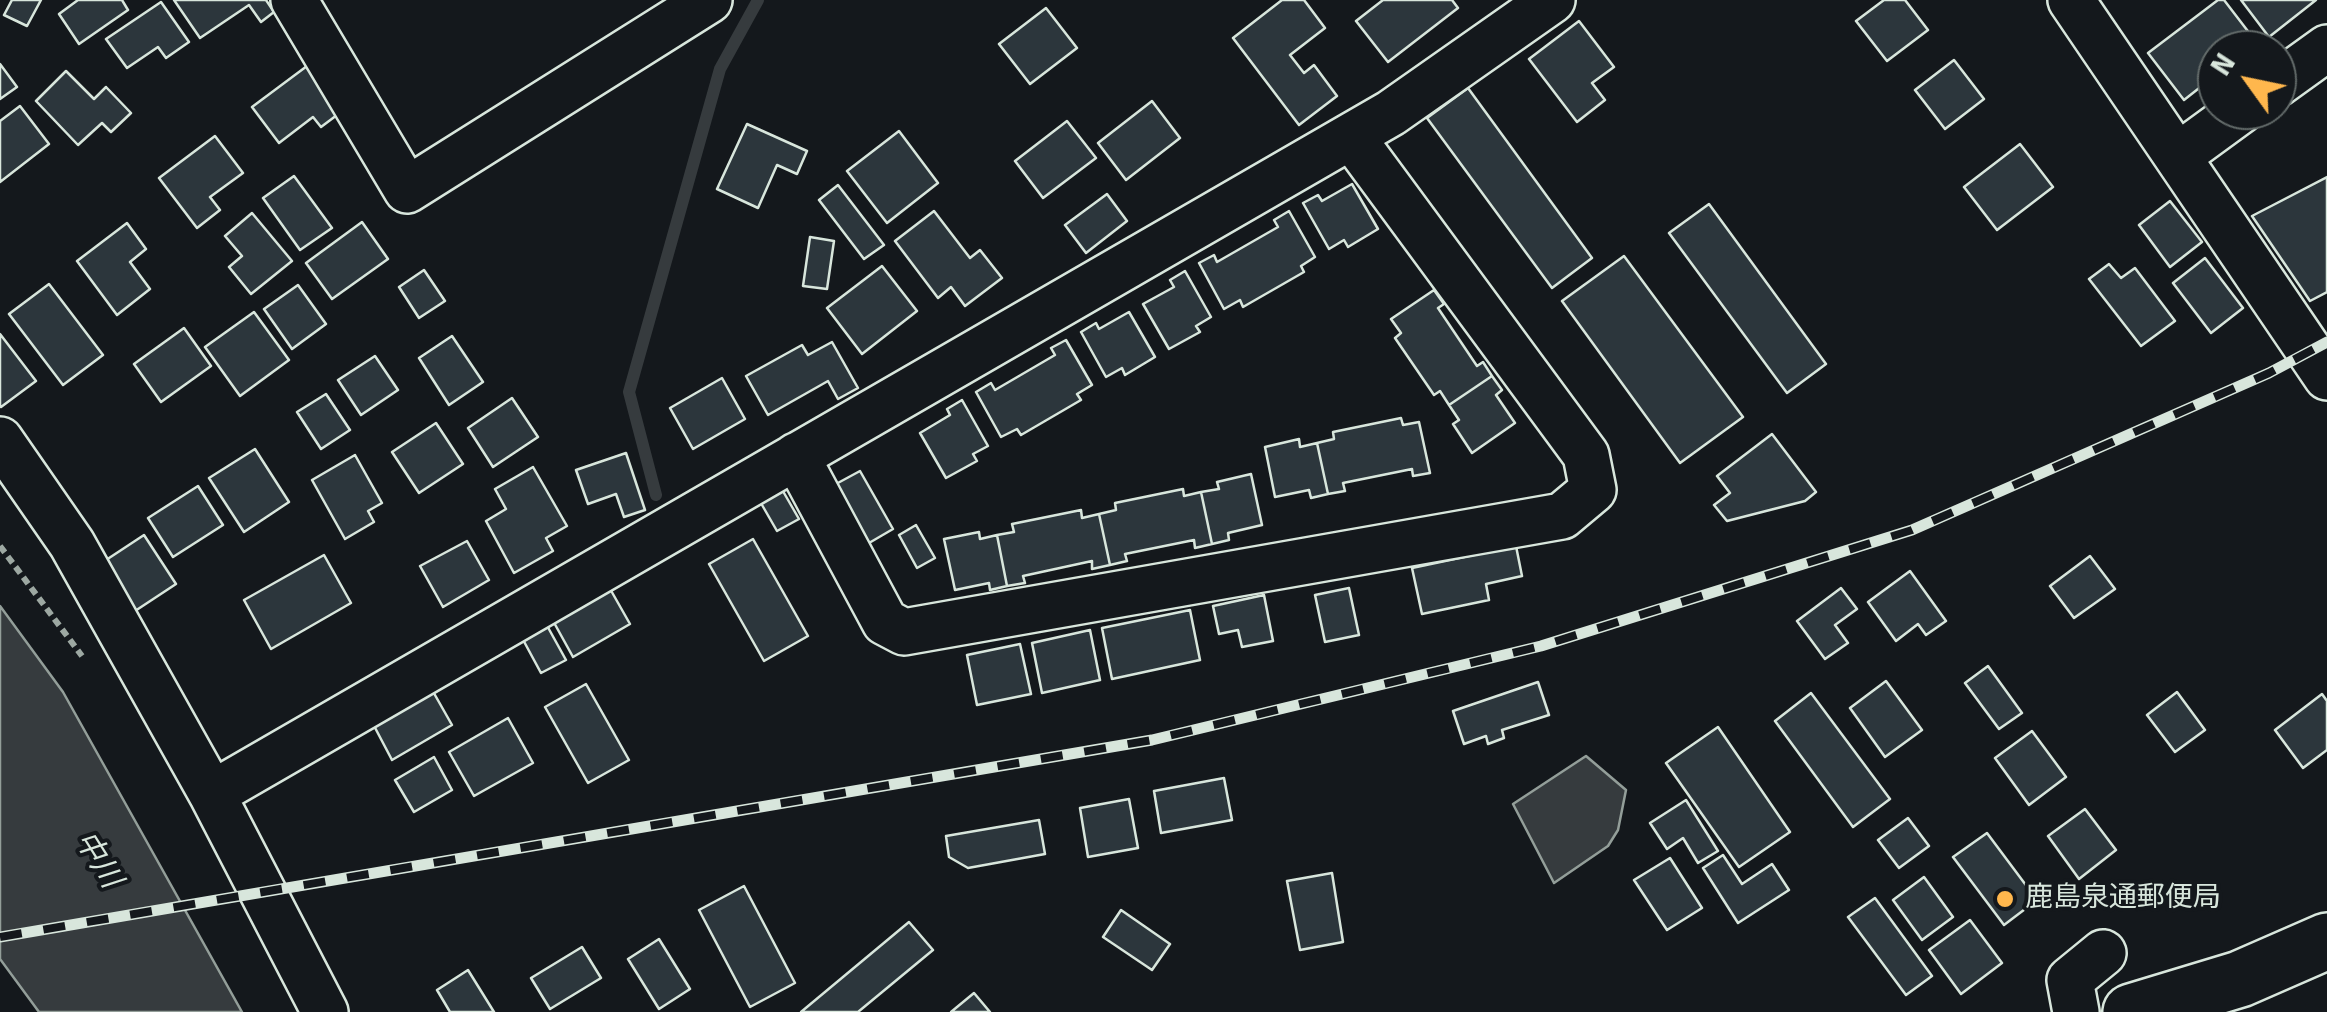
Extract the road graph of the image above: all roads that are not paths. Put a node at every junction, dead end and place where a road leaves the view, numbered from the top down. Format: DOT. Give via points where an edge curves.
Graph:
graph roads {
  1 [pos="294,0"];
  2 [pos="709,0"];
  3 [pos="1552,0"];
  4 [pos="2071,0"];
  5 [pos="2327,48"];
  6 [pos="2297,70"];
  7 [pos="2214,130"];
  8 [pos="1351,136"];
  9 [pos="2178,156"];
  10 [pos="2327,377"];
  11 [pos="0,440"];
  12 [pos="796,456"];
  13 [pos="212,794"];
  14 [pos="2327,941"];
  15 [pos="2103,953"];
  16 [pos="325,1012"];
  17 [pos="2076,1012"];
  18 [pos="2131,1012"];
  1 -- 2 [label="street" via="407,190"];
  3 -- 8 [label="street"];
  4 -- 9 [label="street"];
  5 -- 6 [label="street"];
  7 -- 9 [label="street"];
  8 -- 12 [label="street"];
  8 -- 12 [label="street" via="1586,455 1593,490 1562,516 904,632 885,622"];
  9 -- 10 [label="street"];
  11 -- 13 [label="street" via="72,544"];
  12 -- 13 [label="street"];
  13 -- 16 [label="street"];
  14 -- 18 [label="highway" via="2240,978"];
  15 -- 17 [label="street" via="2070,980"];
}
